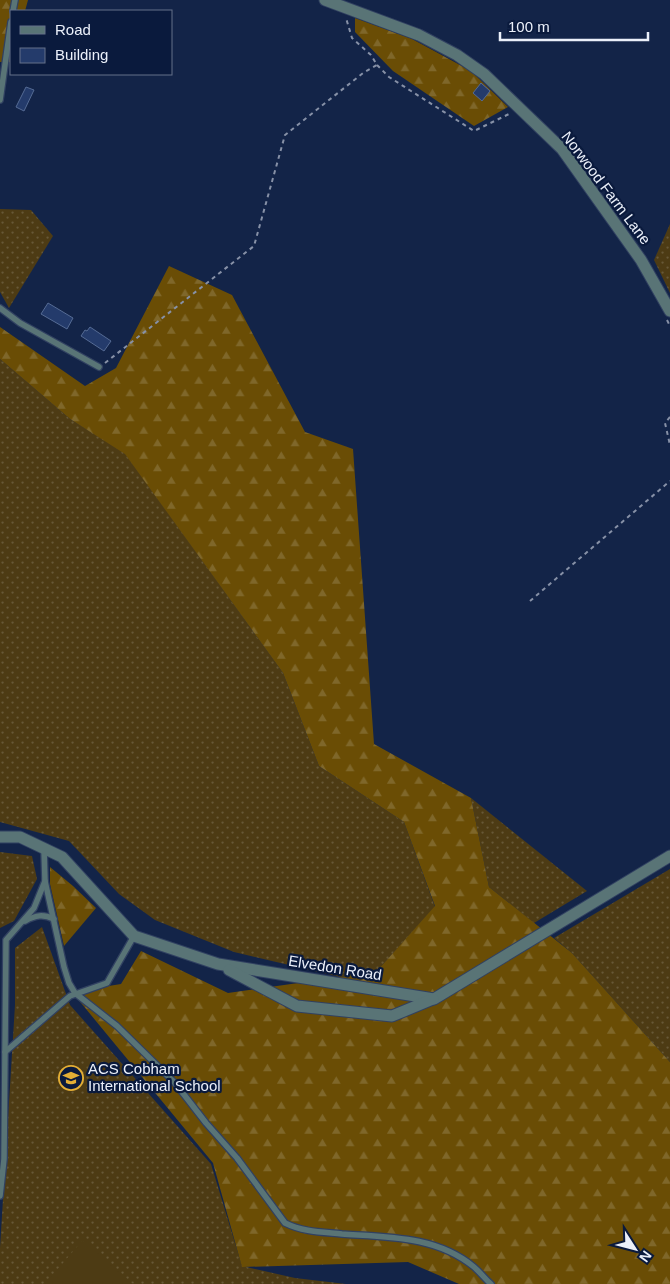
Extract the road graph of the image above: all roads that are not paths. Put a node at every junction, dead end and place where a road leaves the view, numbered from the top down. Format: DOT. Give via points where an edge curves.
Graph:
graph roads {
  1 [pos="325,0"];
  2 [pos="10,29"];
  3 [pos="0,100"];
  4 [pos="0,308"];
  5 [pos="668,314"];
  6 [pos="99,367"];
  7 [pos="0,837"];
  8 [pos="44,848"];
  9 [pos="670,856"];
  10 [pos="46,881"];
  11 [pos="54,919"];
  12 [pos="21,923"];
  13 [pos="134,936"];
  14 [pos="218,964"];
  15 [pos="75,993"];
  16 [pos="434,999"];
  17 [pos="6,1052"];
  18 [pos="0,1196"];
  19 [pos="491,1284"];
  1 -- 5 [label="street, Norwood Farm Lane" via="419,36 457,55 484,74 562,148 641,260"];
  2 -- 3 [label="lane"];
  4 -- 6 [label="lane" via="20,323"];
  7 -- 8 [label="street, Elvedon Road" via="20,837"];
  8 -- 10 [label="lane"];
  8 -- 13 [label="street, Elvedon Road" via="62,857"];
  9 -- 16 [label="street"];
  10 -- 11 [label="lane"];
  10 -- 12 [label="lane" via="34,908"];
  11 -- 12 [label="lane" via="35,915"];
  11 -- 15 [label="lane" via="64,967"];
  12 -- 17 [label="lane" via="6,940"];
  13 -- 14 [label="street, Elvedon Road"];
  13 -- 15 [label="lane" via="107,983"];
  14 -- 16 [label="street, Elvedon Road"];
  14 -- 16 [label="street" via="297,1006 392,1016"];
  15 -- 17 [label="lane"];
  15 -- 19 [label="lane" via="117,1026 175,1083 238,1158 285,1223 312,1231 408,1238 443,1248 474,1267"];
  17 -- 18 [label="lane"];
}
